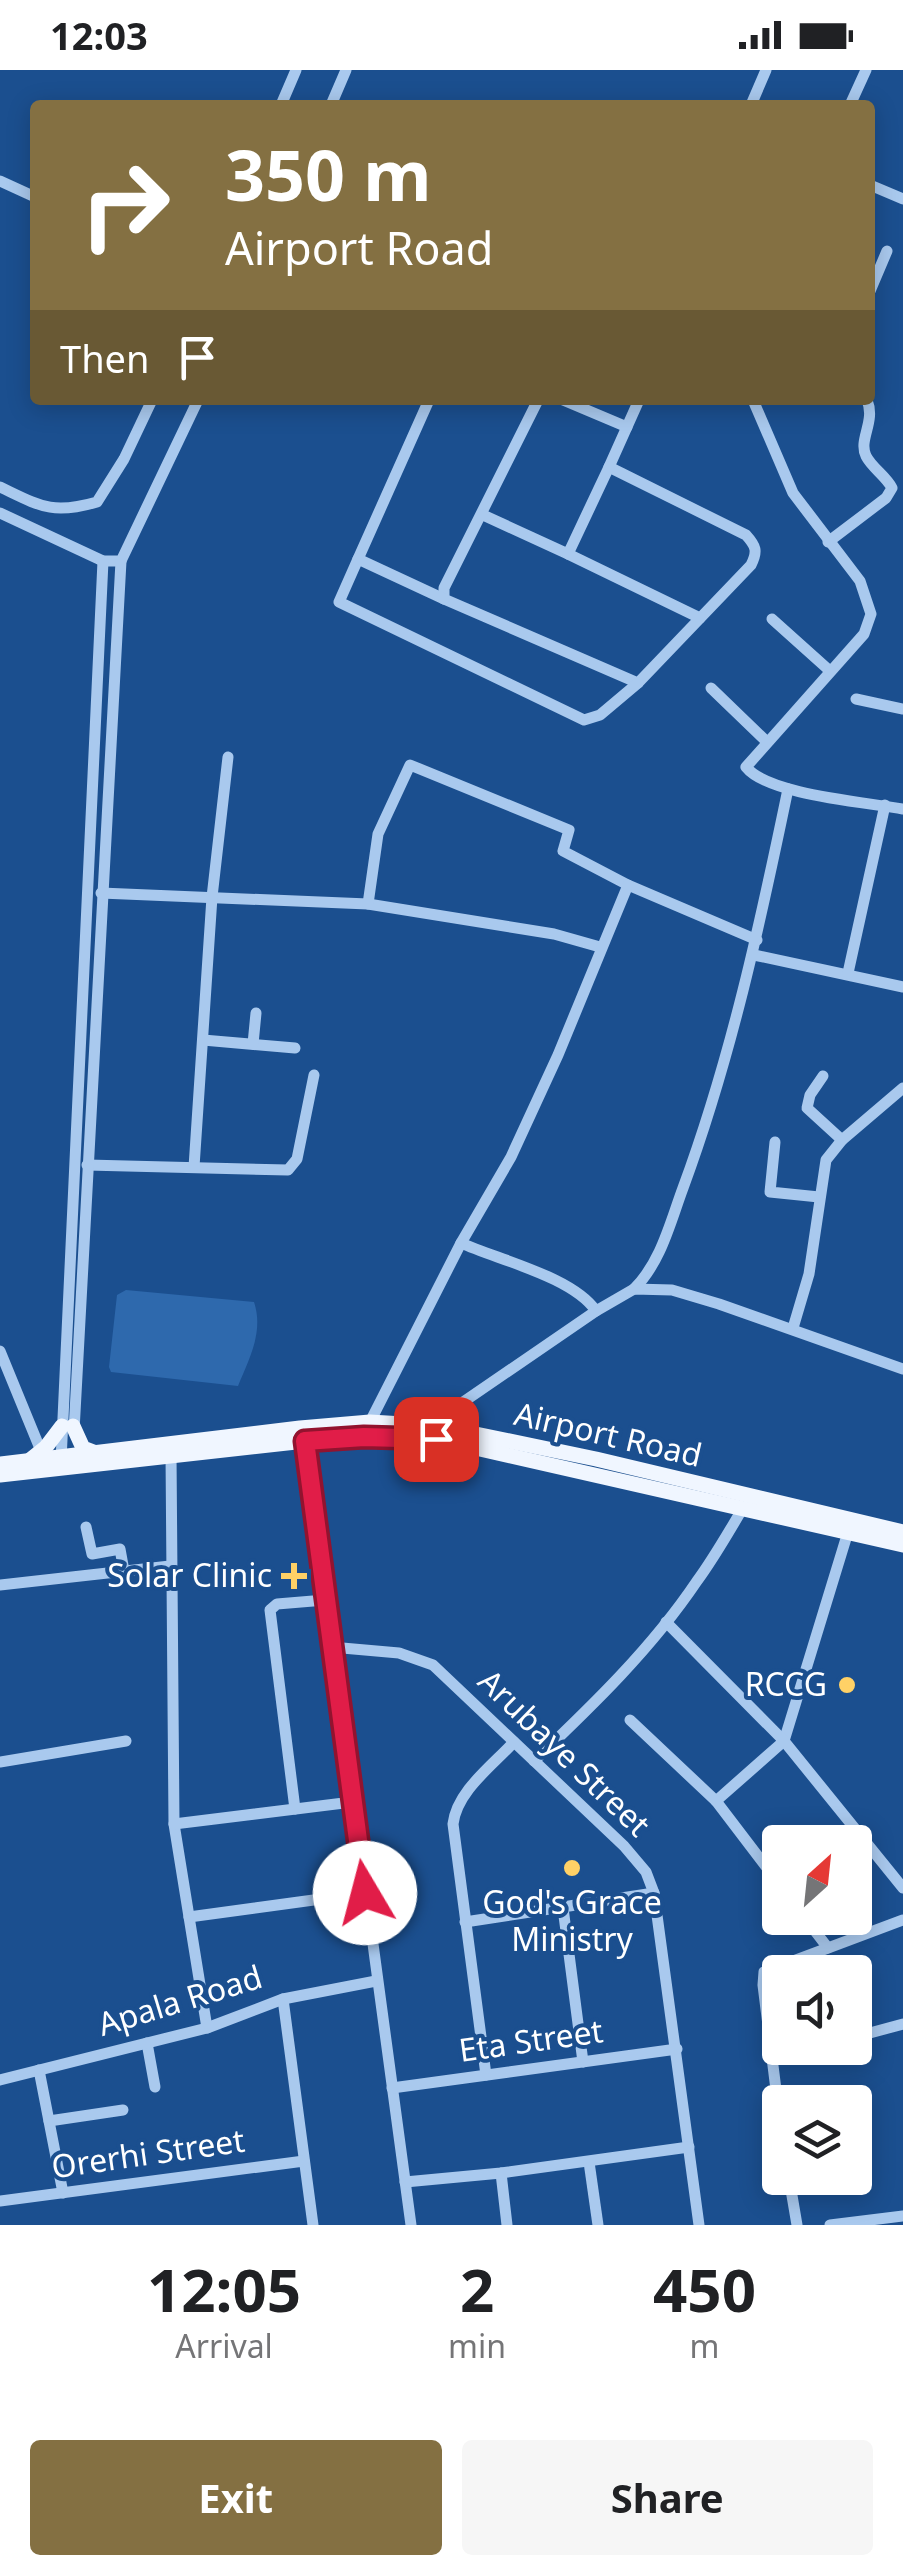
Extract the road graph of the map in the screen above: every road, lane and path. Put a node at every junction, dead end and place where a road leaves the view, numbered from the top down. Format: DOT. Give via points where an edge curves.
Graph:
graph roads {
  1 [pos="294,70"];
  2 [pos="346,70"];
  3 [pos="766,70"];
  4 [pos="866,70"];
  5 [pos="283,100"];
  6 [pos="333,100"];
  7 [pos="753,100"];
  8 [pos="852,100"];
  9 [pos="0,181"];
  10 [pos="875,187"];
  11 [pos="30,194"];
  12 [pos="903,200"];
  13 [pos="887,250"];
  14 [pos="875,279"];
  15 [pos="150,405"];
  16 [pos="196,405"];
  17 [pos="427,405"];
  18 [pos="536,405"];
  19 [pos="575,405"];
  20 [pos="637,405"];
  21 [pos="755,405"];
  22 [pos="869,405"];
  23 [pos="627,427"];
  24 [pos="609,466"];
  25 [pos="0,486"];
  26 [pos="0,513"];
  27 [pos="483,515"];
  28 [pos="828,542"];
  29 [pos="568,554"];
  30 [pos="358,559"];
  31 [pos="102,561"];
  32 [pos="121,561"];
  33 [pos="444,599"];
  34 [pos="700,618"];
  35 [pos="772,619"];
  36 [pos="830,671"];
  37 [pos="638,684"];
  38 [pos="711,688"];
  39 [pos="856,699"];
  40 [pos="903,709"];
  41 [pos="766,740"];
  42 [pos="228,757"];
  43 [pos="788,789"];
  44 [pos="884,805"];
  45 [pos="903,808"];
  46 [pos="628,885"];
  47 [pos="101,893"];
  48 [pos="212,898"];
  49 [pos="368,904"];
  50 [pos="757,940"];
  51 [pos="600,947"];
  52 [pos="754,956"];
  53 [pos="848,973"];
  54 [pos="903,987"];
  55 [pos="256,1013"];
  56 [pos="203,1040"];
  57 [pos="253,1044"];
  58 [pos="295,1048"];
  59 [pos="314,1074"];
  60 [pos="823,1076"];
  61 [pos="903,1088"];
  62 [pos="842,1140"];
  63 [pos="776,1142"];
  64 [pos="87,1165"];
  65 [pos="194,1168"];
  66 [pos="819,1197"];
  67 [pos="461,1243"];
  68 [pos="634,1289"];
  69 [pos="596,1311"];
  70 [pos="793,1328"];
  71 [pos="0,1351"];
  72 [pos="903,1369"];
  73 [pos="370,1422"];
  74 [pos="68,1426"];
  75 [pos="437,1426"];
  76 [pos="305,1441"];
  77 [pos="96,1454"];
  78 [pos="172,1454"];
  79 [pos="35,1456"];
  80 [pos="68,1462"];
  81 [pos="570,1462"];
  82 [pos="0,1464"];
  83 [pos="0,1475"];
  84 [pos="743,1508"];
  85 [pos="86,1526"];
  86 [pos="848,1532"];
  87 [pos="903,1532"];
  88 [pos="903,1545"];
  89 [pos="170,1566"];
  90 [pos="124,1571"];
  91 [pos="0,1586"];
  92 [pos="325,1600"];
  93 [pos="666,1622"];
  94 [pos="331,1647"];
  95 [pos="630,1720"];
  96 [pos="126,1740"];
  97 [pos="784,1741"];
  98 [pos="514,1742"];
  99 [pos="534,1761"];
  100 [pos="0,1762"];
  101 [pos="716,1801"];
  102 [pos="352,1802"];
  103 [pos="296,1809"];
  104 [pos="174,1824"];
  105 [pos="762,1861"];
  106 [pos="903,1888"];
  107 [pos="365,1893"];
  108 [pos="654,1893"];
  109 [pos="563,1908"];
  110 [pos="188,1918"];
  111 [pos="903,1920"];
  112 [pos="465,1922"];
  113 [pos="818,1935"];
  114 [pos="828,1948"];
  115 [pos="809,1955"];
  116 [pos="376,1981"];
  117 [pos="282,1999"];
  118 [pos="903,2024"];
  119 [pos="207,2028"];
  120 [pos="872,2032"];
  121 [pos="147,2043"];
  122 [pos="677,2049"];
  123 [pos="582,2062"];
  124 [pos="39,2070"];
  125 [pos="486,2075"];
  126 [pos="0,2080"];
  127 [pos="155,2087"];
  128 [pos="392,2088"];
  129 [pos="122,2110"];
  130 [pos="49,2121"];
  131 [pos="689,2146"];
  132 [pos="304,2161"];
  133 [pos="589,2162"];
  134 [pos="501,2173"];
  135 [pos="406,2182"];
  136 [pos="63,2192"];
  137 [pos="792,2195"];
  138 [pos="0,2201"];
  139 [pos="897,2220"];
  140 [pos="314,2225"];
  141 [pos="411,2225"];
  142 [pos="507,2225"];
  143 [pos="598,2225"];
  144 [pos="699,2225"];
  145 [pos="797,2225"];
  146 [pos="830,2225"];
  1 -- 5 [label="street"];
  2 -- 6 [label="street"];
  3 -- 7 [label="street"];
  4 -- 8 [label="street"];
  9 -- 11 [label="street"];
  10 -- 12 [label="street"];
  13 -- 14 [label="street"];
  15 -- 25 [label="street" via="97,502 66,510 40,506"];
  16 -- 32 [label="street"];
  17 -- 30 [label="street"];
  18 -- 27 [label="street"];
  19 -- 23 [label="street"];
  20 -- 23 [label="street"];
  21 -- 28 [label="street" via="793,493"];
  22 -- 28 [label="street" via="866,457 892,488"];
  23 -- 24 [label="street"];
  24 -- 29 [label="street"];
  24 -- 34 [label="street" via="755,545 751,564"];
  26 -- 31 [label="street"];
  27 -- 29 [label="street"];
  27 -- 33 [label="street"];
  28 -- 36 [label="street" via="860,581 871,614 864,634"];
  29 -- 34 [label="street"];
  30 -- 33 [label="street"];
  30 -- 37 [label="street" via="339,602 584,720"];
  31 -- 32 [label="street"];
  31 -- 74 [label="street"];
  32 -- 47 [label="street"];
  33 -- 37 [label="street"];
  34 -- 37 [label="street"];
  35 -- 36 [label="street"];
  36 -- 41 [label="street"];
  38 -- 41 [label="street"];
  39 -- 40 [label="street"];
  41 -- 43 [label="street" via="746,767"];
  42 -- 48 [label="street"];
  43 -- 44 [label="street"];
  43 -- 50 [label="street"];
  44 -- 45 [label="street"];
  44 -- 53 [label="street"];
  46 -- 49 [label="street" via="563,852 568,830 410,765 378,834"];
  46 -- 50 [label="street"];
  46 -- 51 [label="street"];
  47 -- 48 [label="street"];
  47 -- 64 [label="street"];
  48 -- 49 [label="street"];
  48 -- 56 [label="street"];
  49 -- 51 [label="street"];
  50 -- 52 [label="street"];
  51 -- 67 [label="street" via="511,1157"];
  52 -- 53 [label="street"];
  52 -- 68 [label="street" via="696,1154 652,1271"];
  53 -- 54 [label="street"];
  55 -- 57 [label="street"];
  56 -- 57 [label="street"];
  56 -- 65 [label="street"];
  57 -- 58 [label="street"];
  59 -- 65 [label="street" via="298,1159 288,1170"];
  60 -- 62 [label="street" via="808,1108"];
  61 -- 62 [label="street"];
  62 -- 66 [label="street" via="826,1160"];
  63 -- 66 [label="street" via="770,1192"];
  64 -- 65 [label="street"];
  64 -- 74 [label="street"];
  66 -- 70 [label="street" via="809,1274"];
  67 -- 69 [label="street" via="571,1287"];
  67 -- 73 [label="street"];
  68 -- 69 [label="street"];
  68 -- 70 [label="street" via="672,1290"];
  69 -- 75 [label="street"];
  70 -- 72 [label="street"];
  71 -- 79 [label="street"];
  73 -- 75 [label="main road, Airport Road"];
  73 -- 77 [label="main road, Airport Road"];
  74 -- 77 [label="main road"];
  74 -- 79 [label="main road"];
  74 -- 80 [label="street"];
  75 -- 81 [label="main road, Airport Road"];
  76 -- 78 [label="main road, Airport Road"];
  76 -- 81 [label="main road, Airport Road" via="436,1439"];
  76 -- 92 [label="street"];
  77 -- 80 [label="main road, Airport Road"];
  78 -- 80 [label="main road, Airport Road"];
  78 -- 89 [label="street"];
  79 -- 80 [label="main road, Airport Road"];
  79 -- 82 [label="main road, Airport Road"];
  80 -- 83 [label="main road, Airport Road"];
  81 -- 84 [label="main road, Airport Road"];
  81 -- 87 [label="main road, Airport Road"];
  84 -- 86 [label="main road, Airport Road"];
  84 -- 93 [label="street"];
  85 -- 90 [label="street" via="92,1554 120,1549"];
  86 -- 88 [label="main road, Airport Road"];
  86 -- 97 [label="street"];
  89 -- 90 [label="street"];
  89 -- 104 [label="street"];
  90 -- 91 [label="street"];
  92 -- 94 [label="street"];
  92 -- 103 [label="street" via="270,1610"];
  93 -- 97 [label="street"];
  93 -- 99 [label="street" via="602,1697"];
  94 -- 98 [label="street, Arubaye Street" via="399,1653 433,1665"];
  94 -- 102 [label="street"];
  95 -- 101 [label="street"];
  96 -- 100 [label="street"];
  97 -- 101 [label="street"];
  97 -- 106 [label="street"];
  98 -- 99 [label="street, Arubaye Street"];
  98 -- 112 [label="street" via="454,1810"];
  99 -- 108 [label="street, Arubaye Street" via="624,1846"];
  101 -- 105 [label="street"];
  102 -- 103 [label="street"];
  102 -- 107 [label="street"];
  103 -- 104 [label="street"];
  104 -- 110 [label="street"];
  107 -- 110 [label="street"];
  107 -- 116 [label="street"];
  108 -- 109 [label="street"];
  108 -- 122 [label="street, Arubaye Street"];
  109 -- 112 [label="street"];
  109 -- 123 [label="street"];
  110 -- 119 [label="street"];
  111 -- 114 [label="street"];
  112 -- 125 [label="street"];
  113 -- 114 [label="street"];
  114 -- 115 [label="street"];
  116 -- 117 [label="street, Apala Road"];
  116 -- 128 [label="street"];
  117 -- 119 [label="street, Apala Road"];
  117 -- 132 [label="street"];
  118 -- 120 [label="street"];
  119 -- 121 [label="street, Apala Road"];
  121 -- 124 [label="street, Apala Road"];
  121 -- 127 [label="street"];
  122 -- 123 [label="street, Eta Street"];
  122 -- 131 [label="street, Arubaye Street"];
  123 -- 125 [label="street, Eta Street"];
  124 -- 126 [label="street, Apala Road"];
  124 -- 130 [label="street"];
  125 -- 128 [label="street, Eta Street"];
  128 -- 135 [label="street"];
  129 -- 130 [label="street"];
  130 -- 136 [label="street"];
  131 -- 133 [label="street"];
  131 -- 144 [label="street, Arubaye Street"];
  132 -- 136 [label="street, Orerhi Street"];
  132 -- 140 [label="street"];
  133 -- 134 [label="street"];
  133 -- 143 [label="street"];
  134 -- 135 [label="street"];
  134 -- 142 [label="street"];
  135 -- 141 [label="street"];
  136 -- 138 [label="street, Orerhi Street"];
  137 -- 145 [label="street"];
  139 -- 146 [label="street"];
}
